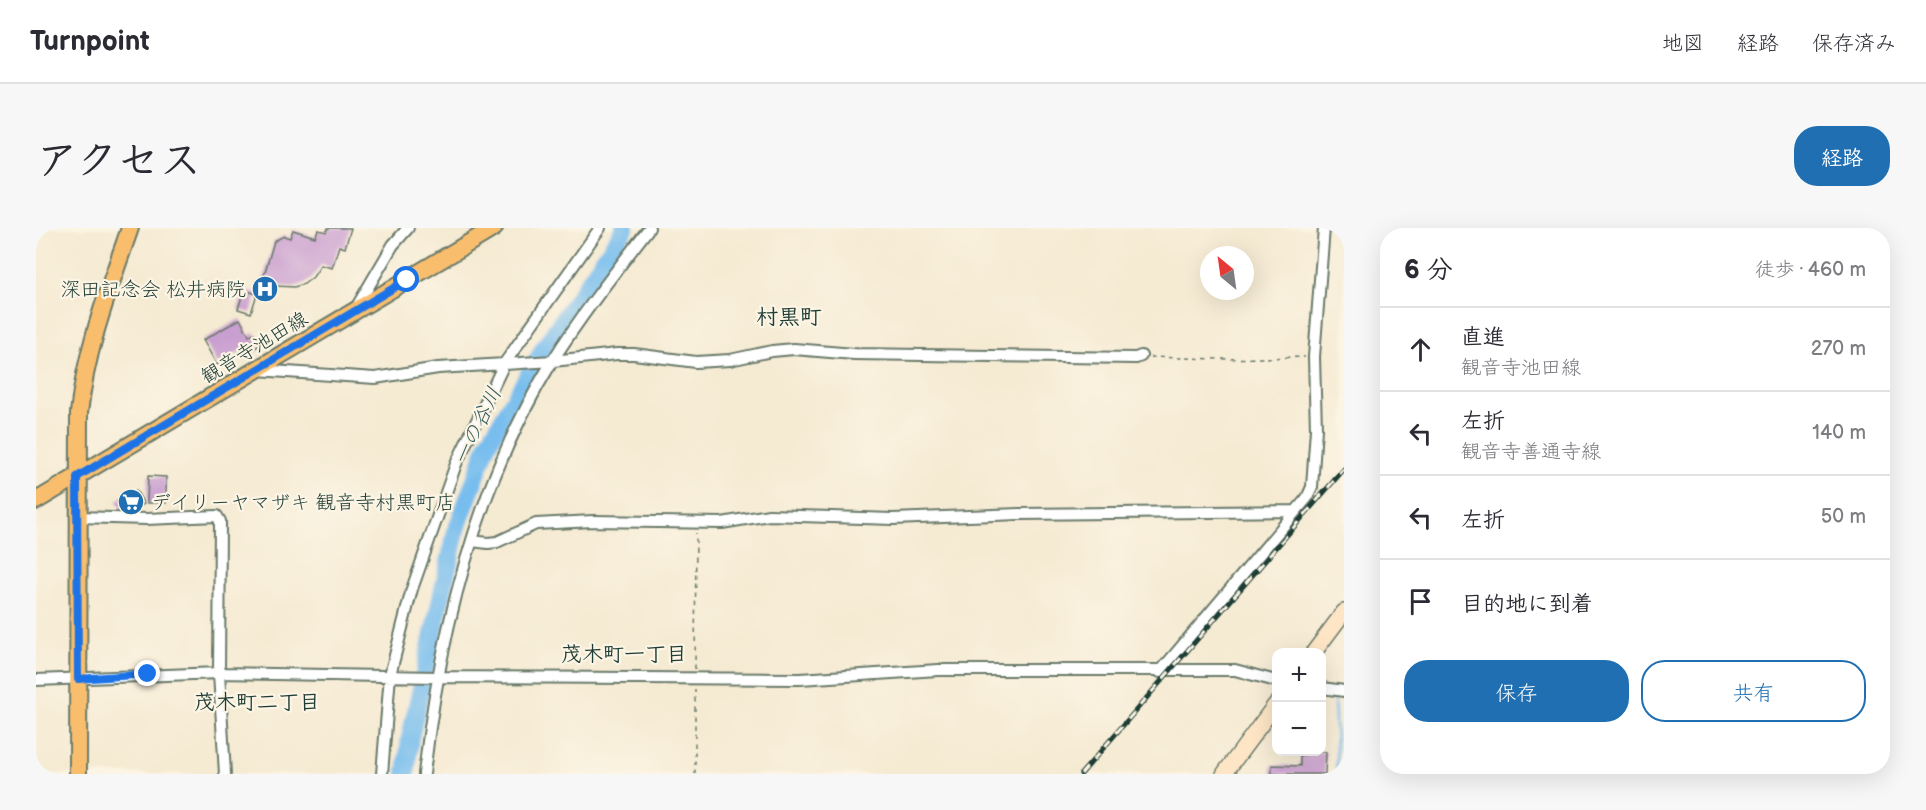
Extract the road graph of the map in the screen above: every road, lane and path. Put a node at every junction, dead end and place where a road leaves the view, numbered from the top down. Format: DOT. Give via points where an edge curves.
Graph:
graph roads {
  1 [pos="130,228"];
  2 [pos="408,228"];
  3 [pos="494,228"];
  4 [pos="600,228"];
  5 [pos="649,228"];
  6 [pos="1324,228"];
  7 [pos="355,311"];
  8 [pos="1140,356"];
  9 [pos="1314,357"];
  10 [pos="553,361"];
  11 [pos="504,364"];
  12 [pos="257,370"];
  13 [pos="77,477"];
  14 [pos="36,501"];
  15 [pos="1295,512"];
  16 [pos="78,517"];
  17 [pos="696,523"];
  18 [pos="472,541"];
  19 [pos="1344,612"];
  20 [pos="1317,648"];
  21 [pos="1160,672"];
  22 [pos="219,673"];
  23 [pos="390,675"];
  24 [pos="437,677"];
  25 [pos="78,679"];
  26 [pos="36,680"];
  27 [pos="695,680"];
  28 [pos="1272,680"];
  29 [pos="1326,689"];
  30 [pos="1344,691"];
  31 [pos="1272,709"];
  32 [pos="78,774"];
  33 [pos="225,774"];
  34 [pos="382,774"];
  35 [pos="424,774"];
  36 [pos="695,774"];
  37 [pos="1224,774"];
  1 -- 13 [label="main road" via="82,382"];
  2 -- 7 [label="street" via="393,245"];
  3 -- 7 [label="main road, 観音寺池田線"];
  4 -- 11 [label="street"];
  5 -- 10 [label="street"];
  6 -- 9 [label="street"];
  7 -- 12 [label="main road, 観音寺池田線"];
  8 -- 9 [label="path"];
  8 -- 10 [label="street" via="854,354 795,349 696,362 634,354"];
  9 -- 15 [label="street" via="1316,429 1312,487"];
  10 -- 11 [label="street"];
  10 -- 18 [label="street" via="512,437"];
  11 -- 12 [label="street" via="438,368 375,378"];
  11 -- 23 [label="street" via="456,464 411,589"];
  12 -- 13 [label="main road, 観音寺池田線"];
  13 -- 14 [label="main road, 観音寺池田線"];
  13 -- 16 [label="main road"];
  15 -- 17 [label="street" via="893,519 769,515"];
  15 -- 21 [label="street"];
  16 -- 22 [label="street" via="217,516"];
  16 -- 25 [label="main road"];
  17 -- 18 [label="street" via="536,524 496,542"];
  17 -- 27 [label="path"];
  18 -- 24 [label="street"];
  19 -- 20 [label="main road"];
  21 -- 27 [label="street" via="938,670 800,679"];
  21 -- 28 [label="street" via="1235,670"];
  22 -- 23 [label="street"];
  22 -- 25 [label="street"];
  22 -- 33 [label="street"];
  23 -- 24 [label="street"];
  23 -- 34 [label="street"];
  24 -- 27 [label="street"];
  24 -- 35 [label="street"];
  25 -- 26 [label="street"];
  25 -- 32 [label="main road"];
  27 -- 36 [label="path"];
  29 -- 30 [label="street"];
  31 -- 37 [label="main road"];
}
